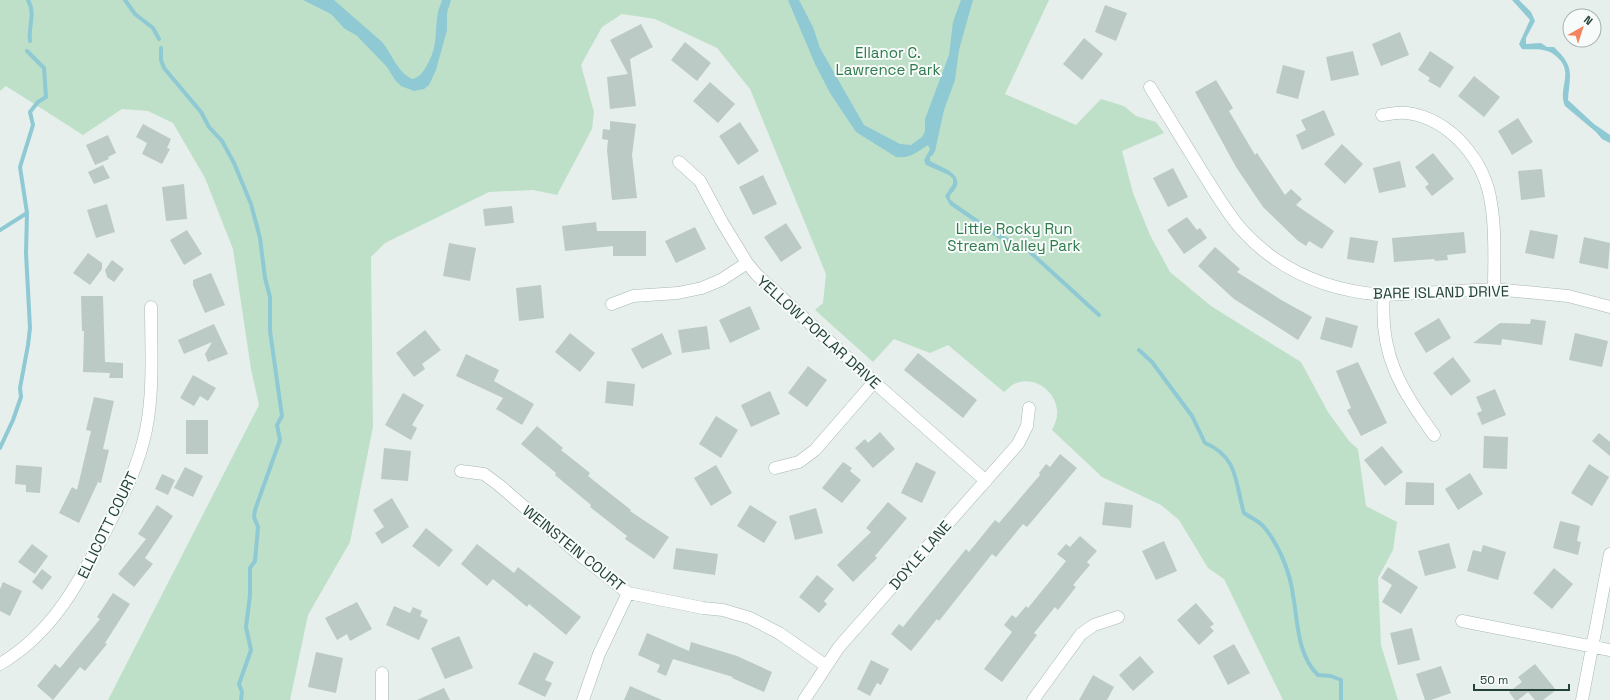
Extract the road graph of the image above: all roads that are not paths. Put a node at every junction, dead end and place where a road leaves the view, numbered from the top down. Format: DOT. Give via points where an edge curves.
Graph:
graph roads {
  1 [pos="1150,87"];
  2 [pos="1382,115"];
  3 [pos="679,162"];
  4 [pos="747,263"];
  5 [pos="1494,289"];
  6 [pos="1384,295"];
  7 [pos="612,304"];
  8 [pos="151,306"];
  9 [pos="1610,307"];
  10 [pos="874,382"];
  11 [pos="1029,408"];
  12 [pos="1434,435"];
  13 [pos="775,468"];
  14 [pos="461,471"];
  15 [pos="986,481"];
  16 [pos="1610,554"];
  17 [pos="628,593"];
  18 [pos="1118,617"];
  19 [pos="1462,621"];
  20 [pos="1592,646"];
  21 [pos="1610,650"];
  22 [pos="0,664"];
  23 [pos="825,665"];
  24 [pos="382,673"];
  25 [pos="382,700"];
  26 [pos="583,700"];
  27 [pos="804,700"];
  28 [pos="1033,700"];
  29 [pos="1582,700"];
  1 -- 6 [label="street, BARE ISLAND DRIVE" via="1226,209 1257,246 1285,266 1318,282 1347,291"];
  2 -- 5 [label="street" via="1405,113 1431,120 1456,138 1476,162 1492,204"];
  3 -- 4 [label="street, YELLOW POPLAR DRIVE" via="700,181"];
  4 -- 7 [label="street" via="721,280 702,288 678,293 633,296"];
  4 -- 10 [label="street, YELLOW POPLAR DRIVE" via="780,298"];
  5 -- 6 [label="street, BARE ISLAND DRIVE"];
  5 -- 9 [label="street, BARE ISLAND DRIVE" via="1568,296"];
  6 -- 12 [label="street" via="1383,324 1392,366 1409,400"];
  8 -- 22 [label="street, ELLICOTT COURT" via="149,409 146,430 128,486 87,569 71,595 44,628"];
  10 -- 13 [label="street" via="815,450 799,462"];
  10 -- 15 [label="street, YELLOW POPLAR DRIVE"];
  11 -- 15 [label="street, DOYLE LANE" via="1027,426 1018,444"];
  14 -- 17 [label="street, WEINSTEIN COURT" via="484,474 494,481"];
  15 -- 23 [label="street, DOYLE LANE"];
  16 -- 20 [label="street"];
  17 -- 23 [label="street, WEINSTEIN COURT" via="723,610 750,618 779,633"];
  17 -- 26 [label="street" via="599,654"];
  18 -- 28 [label="street" via="1094,625 1081,634"];
  19 -- 20 [label="street"];
  20 -- 21 [label="street"];
  20 -- 29 [label="street"];
  23 -- 27 [label="street, DOYLE LANE"];
  24 -- 25 [label="street"];
}
